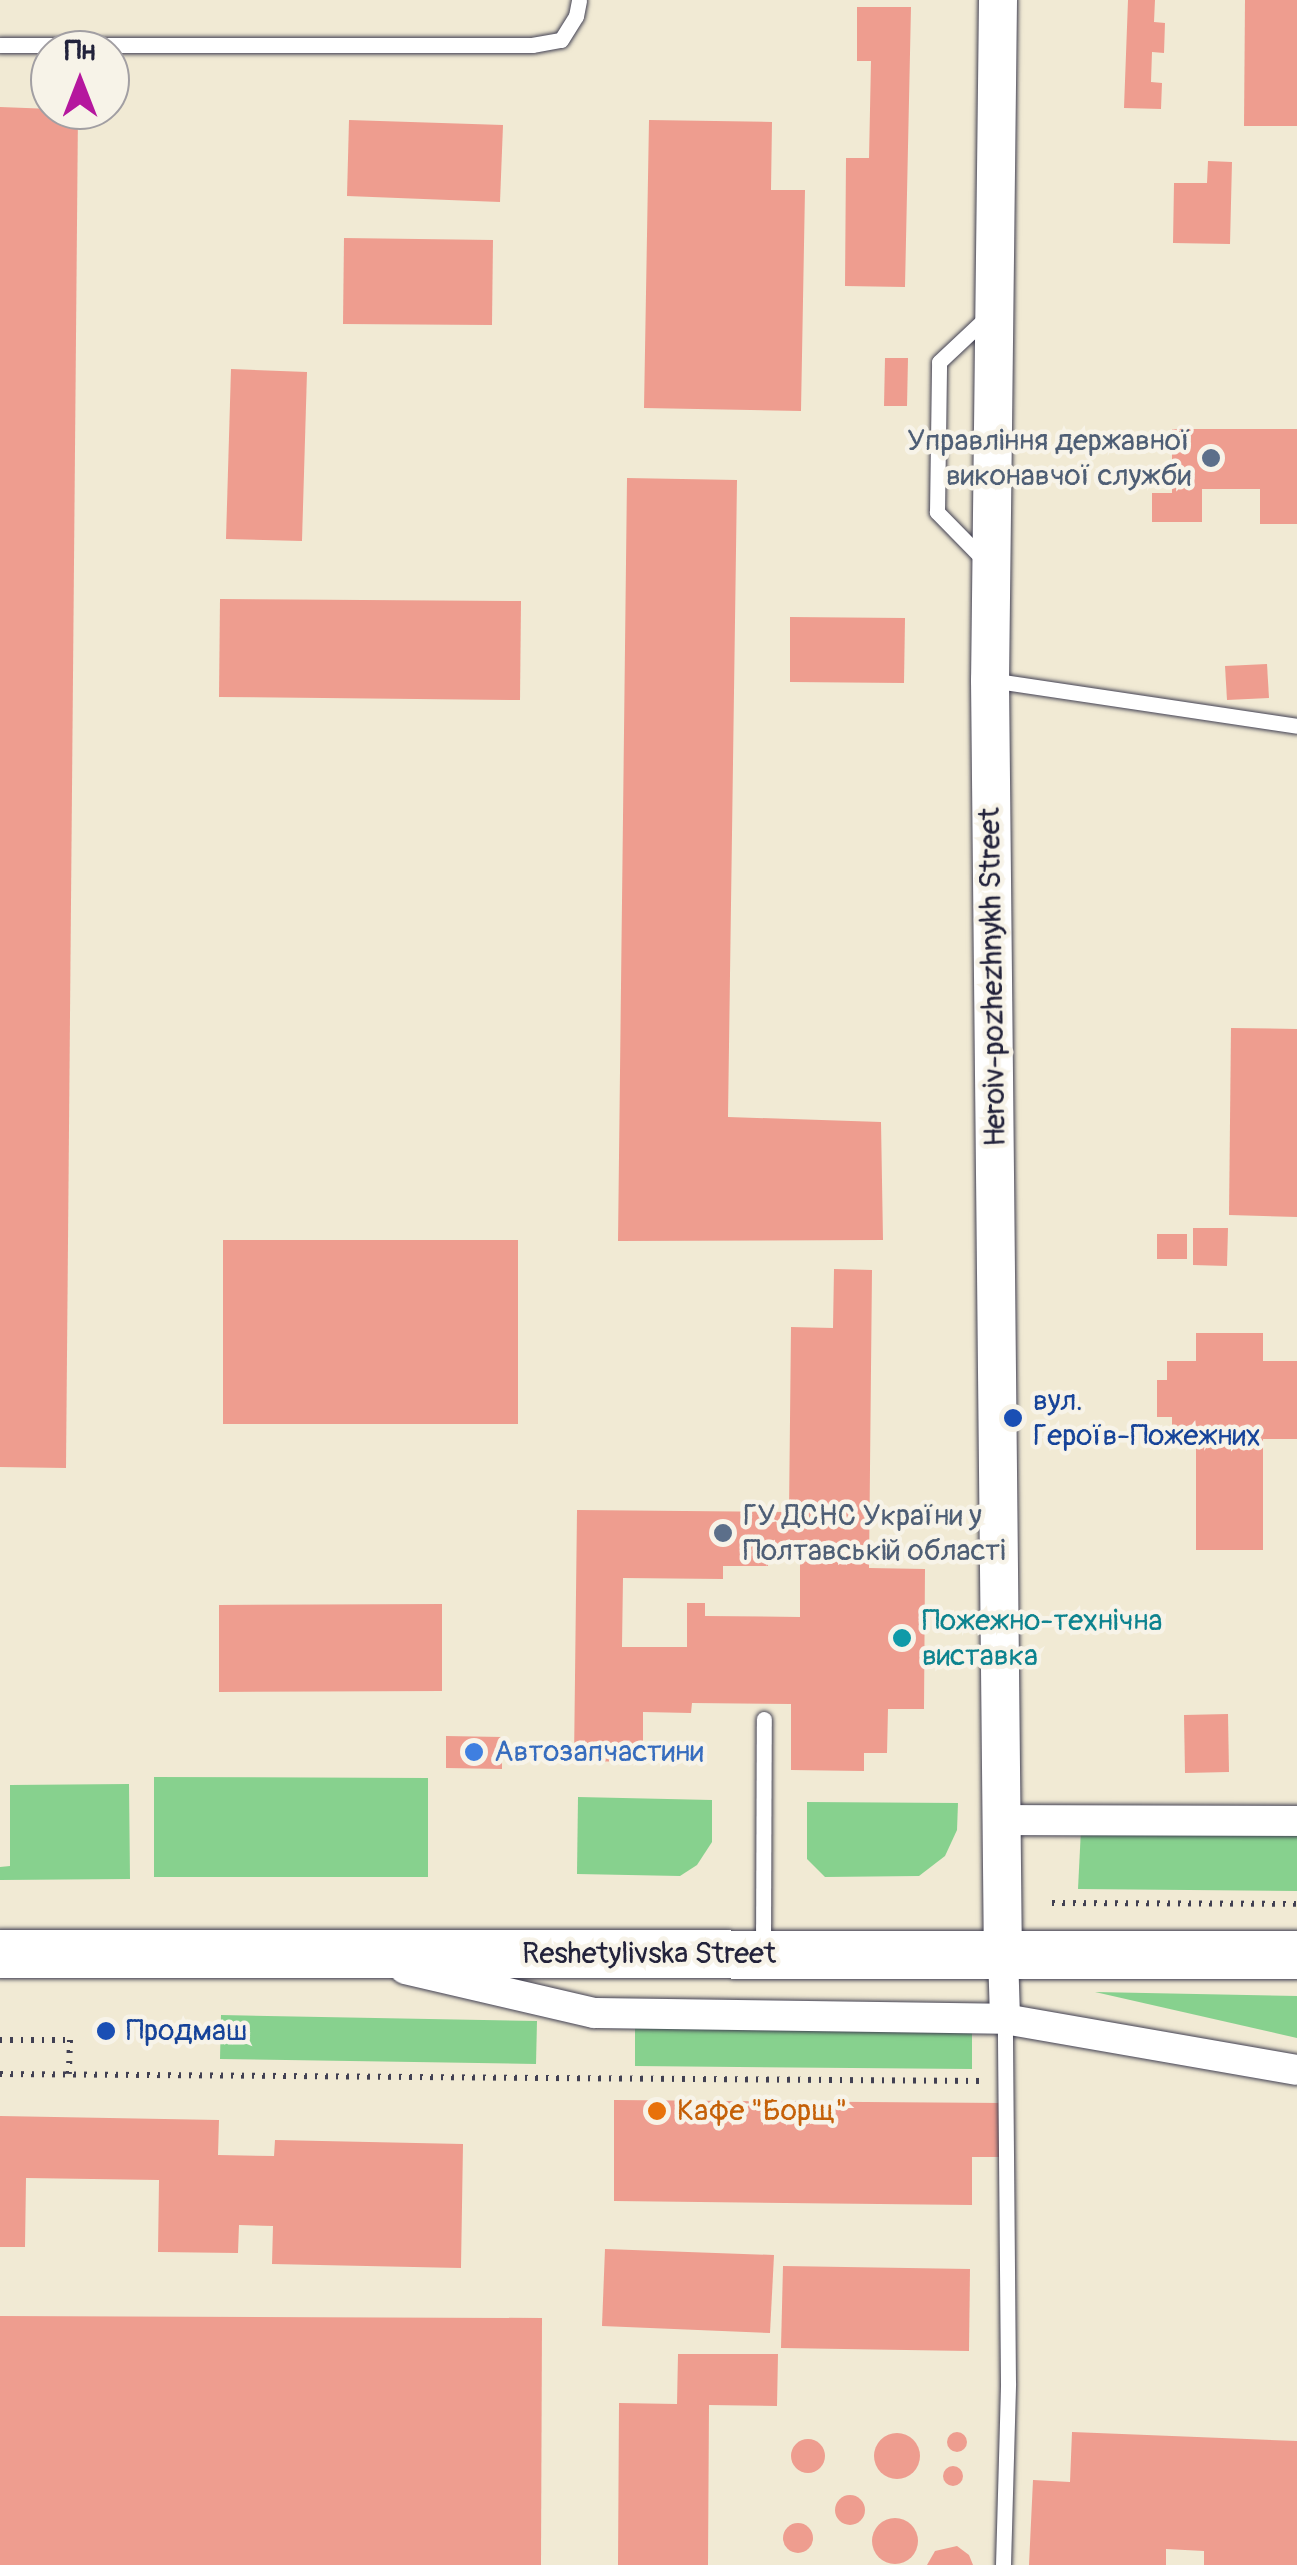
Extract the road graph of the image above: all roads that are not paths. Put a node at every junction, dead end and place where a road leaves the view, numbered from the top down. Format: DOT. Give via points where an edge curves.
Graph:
graph roads {
  1 [pos="579,0"];
  2 [pos="998,0"];
  3 [pos="0,45"];
  4 [pos="994,310"];
  5 [pos="991,567"];
  6 [pos="990,680"];
  7 [pos="1297,726"];
  8 [pos="764,1719"];
  9 [pos="1002,1820"];
  10 [pos="1297,1821"];
  11 [pos="0,1954"];
  12 [pos="340,1954"];
  13 [pos="763,1954"];
  14 [pos="1003,1954"];
  15 [pos="1297,1955"];
  16 [pos="1005,2019"];
  17 [pos="1297,2070"];
  18 [pos="1003,2565"];
  1 -- 3 [label="lane" via="561,40 532,45"];
  2 -- 4 [label="street, Heroiv-pozhezhnykh Street"];
  4 -- 5 [label="street, Heroiv-pozhezhnykh Street"];
  4 -- 5 [label="lane" via="939,362 937,512"];
  5 -- 6 [label="street, Heroiv-pozhezhnykh Street"];
  6 -- 7 [label="lane"];
  6 -- 9 [label="street, Heroiv-pozhezhnykh Street"];
  8 -- 13 [label="lane"];
  9 -- 10 [label="street"];
  9 -- 14 [label="street, Heroiv-pozhezhnykh Street"];
  11 -- 12 [label="main road, Reshetylivska Street"];
  12 -- 13 [label="main road, Reshetylivska Street"];
  12 -- 16 [label="street" via="594,2013"];
  13 -- 14 [label="main road, Reshetylivska Street"];
  14 -- 15 [label="main road, Reshetylivska Street"];
  14 -- 16 [label="street"];
  16 -- 17 [label="street"];
  16 -- 18 [label="lane"];
}
